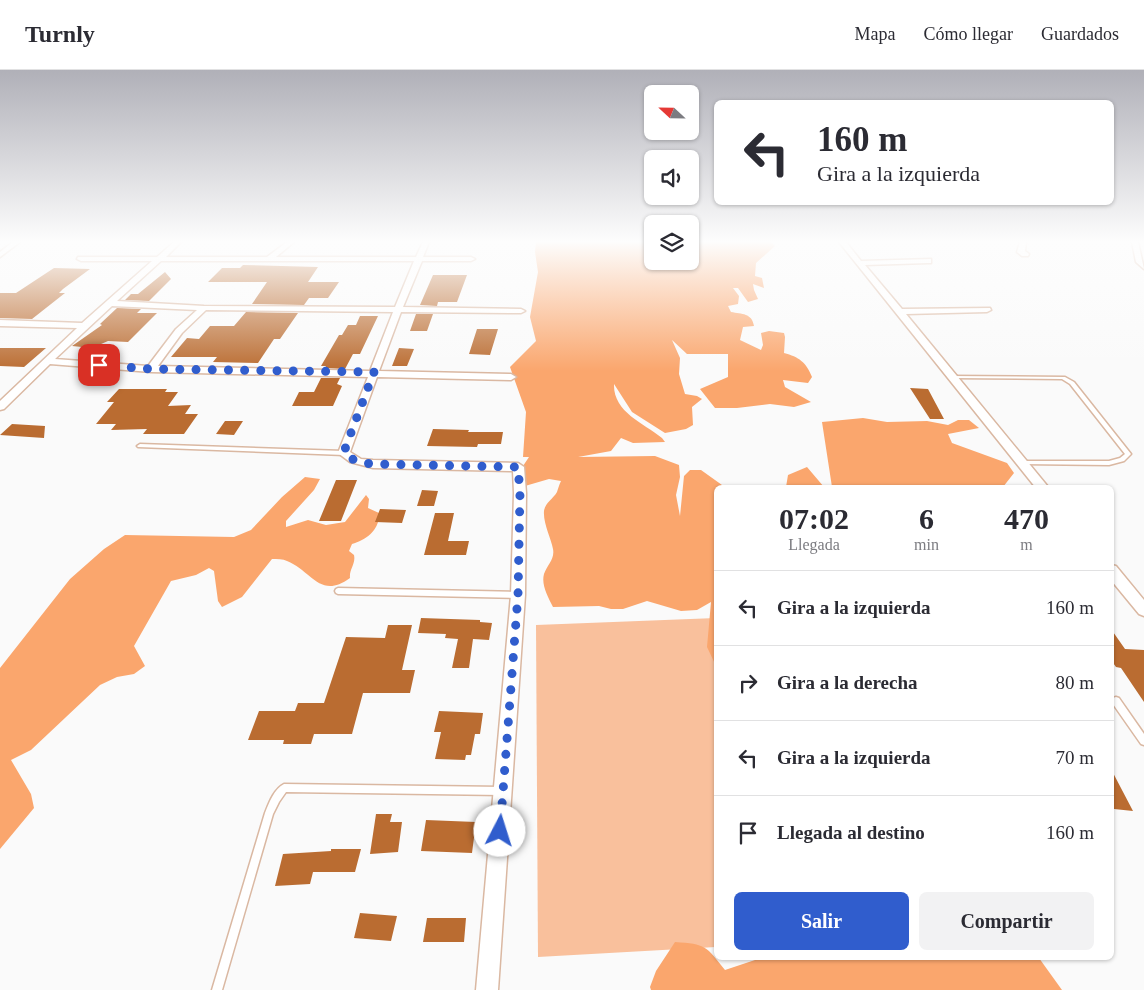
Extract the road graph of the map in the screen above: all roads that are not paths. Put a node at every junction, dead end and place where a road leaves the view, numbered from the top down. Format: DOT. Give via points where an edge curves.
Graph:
graph roads {
  1 [pos="130,285"];
  2 [pos="408,285"];
  3 [pos="877,285"];
  4 [pos="109,303"];
  5 [pos="204,308"];
  6 [pos="398,309"];
  7 [pos="987,310"];
  8 [pos="521,311"];
  9 [pos="899,312"];
  10 [pos="0,323"];
  11 [pos="84,326"];
  12 [pos="47,361"];
  13 [pos="151,369"];
  14 [pos="374,372"];
  15 [pos="511,377"];
  16 [pos="952,377"];
  17 [pos="0,407"];
  18 [pos="140,446"];
  19 [pos="344,453"];
  20 [pos="1023,463"];
  21 [pos="1041,485"];
  22 [pos="1114,574"];
  23 [pos="338,591"];
  24 [pos="518,595"];
  25 [pos="1144,610"];
  26 [pos="1116,701"];
  27 [pos="1144,741"];
  28 [pos="503,791"];
  29 [pos="217,990"];
  30 [pos="487,990"];
  1 -- 4 [label="street"];
  2 -- 6 [label="street"];
  3 -- 9 [label="street"];
  4 -- 5 [label="street"];
  4 -- 11 [label="street"];
  5 -- 6 [label="street"];
  5 -- 13 [label="street" via="179,331"];
  6 -- 8 [label="street"];
  6 -- 14 [label="street"];
  7 -- 9 [label="street"];
  9 -- 16 [label="street"];
  10 -- 11 [label="street"];
  11 -- 12 [label="street"];
  12 -- 13 [label="street"];
  12 -- 17 [label="street"];
  13 -- 14 [label="street"];
  14 -- 15 [label="street"];
  14 -- 19 [label="street"];
  16 -- 20 [label="street"];
  16 -- 20 [label="lane" via="1022,376 1068,380 1128,454 1109,463"];
  18 -- 19 [label="lane"];
  19 -- 24 [label="street" via="368,464 518,467"];
  20 -- 21 [label="street"];
  22 -- 25 [label="street"];
  23 -- 24 [label="lane"];
  24 -- 28 [label="street"];
  26 -- 27 [label="lane"];
  28 -- 29 [label="lane" via="284,788 269,813"];
  28 -- 30 [label="street"];
}
